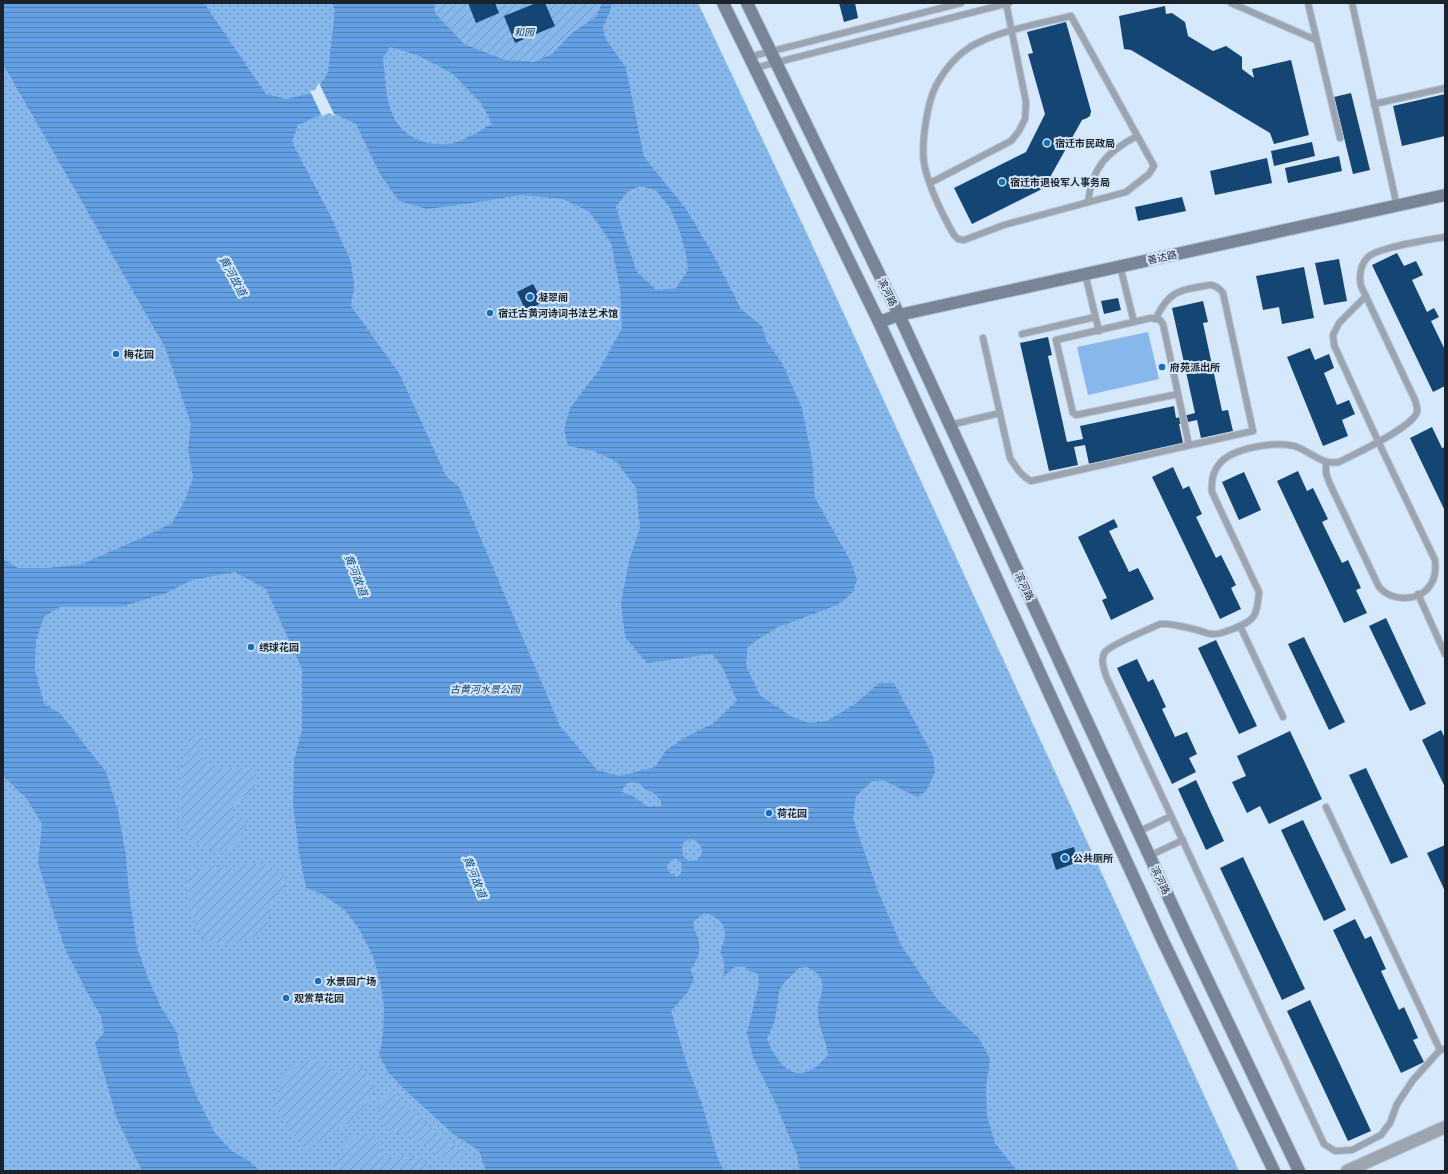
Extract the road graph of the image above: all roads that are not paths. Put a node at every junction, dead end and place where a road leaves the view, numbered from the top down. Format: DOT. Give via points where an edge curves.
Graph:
graph roads {
  1 [pos="723,3"];
  2 [pos="747,3"];
  3 [pos="961,3"];
  4 [pos="1007,3"];
  5 [pos="1231,3"];
  6 [pos="1308,3"];
  7 [pos="1352,3"];
  8 [pos="1012,30"];
  9 [pos="818,38"];
  10 [pos="1316,40"];
  11 [pos="770,51"];
  12 [pos="821,51"];
  13 [pos="749,57"];
  14 [pos="776,63"];
  15 [pos="755,68"];
  16 [pos="1445,88"];
  17 [pos="1374,104"];
  18 [pos="1138,136"];
  19 [pos="1340,138"];
  20 [pos="930,183"];
  21 [pos="1445,195"];
  22 [pos="1088,202"];
  23 [pos="1397,206"];
  24 [pos="1445,237"];
  25 [pos="1120,266"];
  26 [pos="1085,274"];
  27 [pos="1366,296"];
  28 [pos="899,315"];
  29 [pos="1095,317"];
  30 [pos="1156,318"];
  31 [pos="879,322"];
  32 [pos="1134,322"];
  33 [pos="1099,330"];
  34 [pos="1022,334"];
  35 [pos="983,338"];
  36 [pos="1178,394"];
  37 [pos="1000,413"];
  38 [pos="950,425"];
  39 [pos="1378,441"];
  40 [pos="1190,445"];
  41 [pos="1326,462"];
  42 [pos="1418,594"];
  43 [pos="1240,626"];
  44 [pos="1445,654"];
  45 [pos="1284,717"];
  46 [pos="1326,806"];
  47 [pos="1171,816"];
  48 [pos="1138,832"];
  49 [pos="1182,840"];
  50 [pos="1149,856"];
  51 [pos="1443,1050"];
  52 [pos="1445,1127"];
  53 [pos="1274,1171"];
  54 [pos="1299,1171"];
  55 [pos="1347,1171"];
  1 -- 13 [label="main road"];
  2 -- 11 [label="main road, 滨河路"];
  3 -- 9 [label="lane"];
  4 -- 8 [label="lane"];
  4 -- 12 [label="lane"];
  5 -- 10 [label="lane"];
  6 -- 10 [label="lane"];
  7 -- 17 [label="lane"];
  8 -- 18 [label="lane" via="1071,16"];
  8 -- 20 [label="lane" via="989,38 958,55 937,84 926,124 923,147 924,167"];
  8 -- 20 [label="lane" via="1026,102 1025,119 1019,131 1011,141"];
  9 -- 11 [label="lane"];
  9 -- 12 [label="lane"];
  10 -- 19 [label="lane"];
  11 -- 13 [label="lane"];
  11 -- 14 [label="main road, 滨河路"];
  12 -- 14 [label="lane"];
  13 -- 15 [label="main road"];
  14 -- 15 [label="lane"];
  14 -- 28 [label="main road, 滨河路"];
  15 -- 31 [label="main road"];
  16 -- 17 [label="lane"];
  17 -- 23 [label="lane"];
  18 -- 22 [label="lane" via="1123,144 1103,161 1090,187"];
  18 -- 22 [label="lane" via="1154,166 1149,174 1126,192"];
  20 -- 22 [label="lane" via="954,235 964,240 1004,225"];
  21 -- 23 [label="main road, 善达路"];
  23 -- 25 [label="main road, 善达路"];
  24 -- 27 [label="lane" via="1384,250 1367,258 1360,271 1361,286"];
  25 -- 26 [label="main road, 善达路"];
  25 -- 32 [label="lane"];
  26 -- 28 [label="main road, 善达路"];
  26 -- 29 [label="lane"];
  27 -- 39 [label="lane" via="1339,323 1334,335 1334,345"];
  27 -- 39 [label="lane" via="1415,400 1417,411 1410,422"];
  28 -- 31 [label="main road, 善达路"];
  28 -- 38 [label="main road, 滨河路"];
  29 -- 33 [label="lane"];
  29 -- 34 [label="lane"];
  30 -- 32 [label="lane"];
  30 -- 36 [label="lane" via="1163,324"];
  30 -- 40 [label="lane" via="1168,298 1184,290 1211,285 1223,293 1253,431"];
  31 -- 53 [label="main road" via="1162,939"];
  32 -- 33 [label="lane"];
  33 -- 36 [label="lane" via="1056,340 1073,413 1076,415"];
  35 -- 37 [label="lane"];
  36 -- 40 [label="lane"];
  37 -- 38 [label="lane"];
  37 -- 40 [label="lane" via="1010,458 1020,473 1031,481"];
  38 -- 48 [label="main road, 滨河路"];
  39 -- 41 [label="lane" via="1339,462"];
  39 -- 42 [label="lane" via="1435,560 1434,580 1426,590"];
  41 -- 42 [label="lane" via="1328,482 1379,587 1383,592 1399,598"];
  41 -- 43 [label="lane" via="1294,446 1277,444 1228,456 1215,472 1211,483 1212,492 1259,592 1258,607 1254,616"];
  42 -- 44 [label="lane"];
  43 -- 45 [label="lane"];
  43 -- 47 [label="lane" via="1212,634 1167,623 1160,624 1105,652 1103,666 1106,676"];
  46 -- 51 [label="lane"];
  47 -- 48 [label="lane"];
  47 -- 49 [label="lane"];
  48 -- 50 [label="main road, 滨河路"];
  49 -- 50 [label="lane"];
  49 -- 51 [label="lane" via="1324,1144 1335,1151 1352,1150 1381,1135 1413,1080"];
  50 -- 54 [label="main road, 滨河路"];
  52 -- 55 [label="street"];
}
